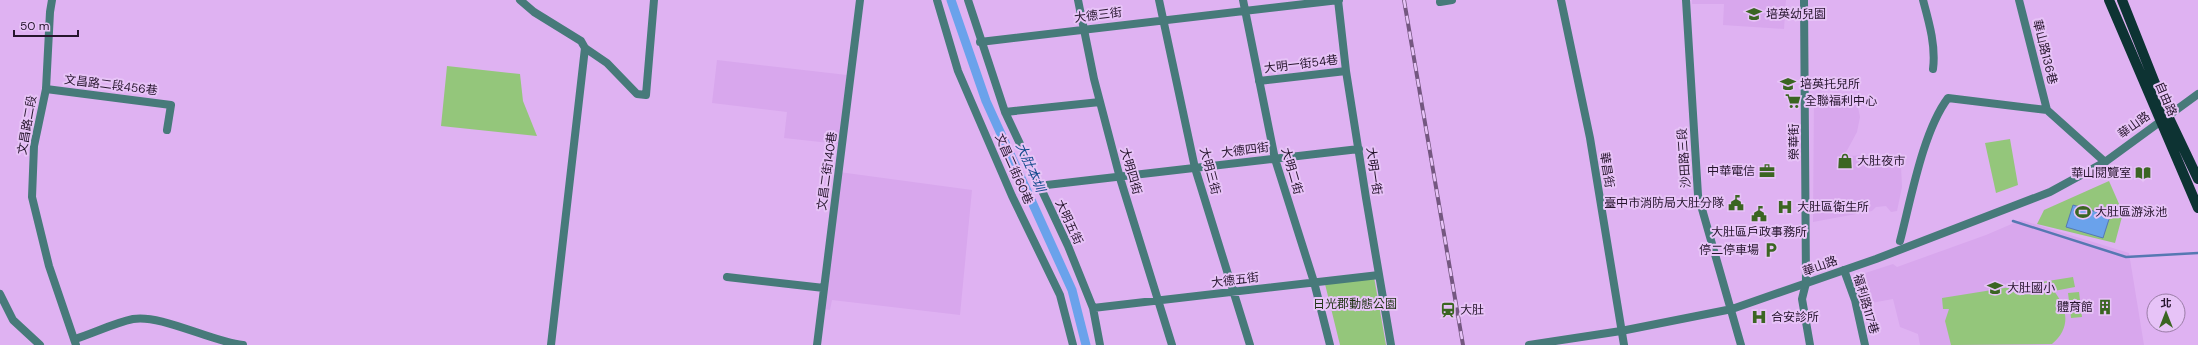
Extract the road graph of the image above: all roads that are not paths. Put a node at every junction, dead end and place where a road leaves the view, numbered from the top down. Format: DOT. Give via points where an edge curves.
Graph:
graph roads {
  1 [pos="52,0"];
  2 [pos="520,0"];
  3 [pos="654,0"];
  4 [pos="860,0"];
  5 [pos="937,0"];
  6 [pos="968,0"];
  7 [pos="1078,0"];
  8 [pos="1159,0"];
  9 [pos="1243,0"];
  10 [pos="1339,0"];
  11 [pos="1452,0"];
  12 [pos="1560,0"];
  13 [pos="1686,0"];
  14 [pos="1804,0"];
  15 [pos="1923,0"];
  16 [pos="2019,0"];
  17 [pos="2109,0"];
  18 [pos="2122,0"];
  19 [pos="1440,2"];
  20 [pos="1245,10"];
  21 [pos="1163,19"];
  22 [pos="1083,29"];
  23 [pos="980,42"];
  24 [pos="585,48"];
  25 [pos="1933,69"];
  26 [pos="1346,71"];
  27 [pos="1259,81"];
  28 [pos="46,90"];
  29 [pos="2198,94"];
  30 [pos="1100,102"];
  31 [pos="2047,110"];
  32 [pos="1005,112"];
  33 [pos="2165,118"];
  34 [pos="167,130"];
  35 [pos="1359,149"];
  36 [pos="1275,159"];
  37 [pos="2104,162"];
  38 [pos="1195,168"];
  39 [pos="1120,178"];
  40 [pos="2198,179"];
  41 [pos="1038,186"];
  42 [pos="2198,208"];
  43 [pos="1900,241"];
  44 [pos="1844,270"];
  45 [pos="1379,275"];
  46 [pos="727,277"];
  47 [pos="1314,282"];
  48 [pos="1806,283"];
  49 [pos="824,288"];
  50 [pos="1233,293"];
  51 [pos="0,294"];
  52 [pos="1158,301"];
  53 [pos="1093,308"];
  54 [pos="1732,309"];
  55 [pos="1622,331"];
  56 [pos="76,342"];
  57 [pos="40,345"];
  58 [pos="243,345"];
  59 [pos="551,345"];
  60 [pos="817,345"];
  61 [pos="1073,345"];
  62 [pos="1100,345"];
  63 [pos="1172,345"];
  64 [pos="1250,345"];
  65 [pos="1328,345"];
  66 [pos="1391,345"];
  67 [pos="1529,345"];
  68 [pos="1624,345"];
  69 [pos="1742,345"];
  70 [pos="1810,345"];
  71 [pos="1865,345"];
  1 -- 28 [label="street, 文昌路二段"];
  2 -- 24 [label="street" via="534,12 581,41"];
  3 -- 24 [label="street" via="646,95 637,94 607,63"];
  4 -- 49 [label="street, 文昌二街140巷"];
  5 -- 61 [label="street, 文昌二街60巷" via="958,71 1012,196 1060,295"];
  6 -- 23 [label="street, 大明五街"];
  7 -- 22 [label="street, 大明四街"];
  8 -- 21 [label="street, 大明三街"];
  9 -- 20 [label="street, 大明二街"];
  10 -- 20 [label="street, 大德三街"];
  10 -- 26 [label="street, 大明一街"];
  11 -- 19 [label="street"];
  12 -- 55 [label="street, 華昌街" via="1590,138"];
  13 -- 54 [label="street, 沙田路三段" via="1698,196"];
  14 -- 48 [label="street, 榮華街"];
  15 -- 25 [label="street" via="1932,42"];
  16 -- 31 [label="street, 華山路136巷"];
  17 -- 33 [label="main road, 自由路"];
  18 -- 33 [label="main road, 自由路"];
  20 -- 21 [label="street, 大德三街"];
  20 -- 27 [label="street, 大明二街"];
  21 -- 22 [label="street, 大德三街"];
  21 -- 38 [label="street, 大明三街"];
  22 -- 23 [label="street, 大德三街"];
  22 -- 30 [label="street, 大明四街"];
  23 -- 32 [label="street, 大明五街"];
  24 -- 59 [label="street"];
  26 -- 27 [label="street, 大明一街54巷"];
  26 -- 35 [label="street, 大明一街"];
  27 -- 36 [label="street, 大明二街"];
  28 -- 34 [label="street, 文昌路二段456巷" via="171,105"];
  28 -- 56 [label="street, 文昌路二段" via="34,146 32,197 49,266"];
  29 -- 33 [label="street, 華山路"];
  30 -- 32 [label="street"];
  30 -- 39 [label="street, 大明四街"];
  31 -- 37 [label="street"];
  31 -- 43 [label="street" via="1948,98 1938,112 1929,136"];
  32 -- 41 [label="street, 大明五街"];
  33 -- 37 [label="street, 華山路"];
  33 -- 40 [label="main road, 自由路"];
  33 -- 42 [label="main road, 自由路"];
  35 -- 36 [label="street, 大德四街"];
  35 -- 45 [label="street, 大明一街"];
  36 -- 38 [label="street, 大德四街"];
  36 -- 47 [label="street, 大明二街"];
  37 -- 44 [label="street, 華山路" via="2050,192"];
  38 -- 39 [label="street, 大德四街"];
  38 -- 50 [label="street, 大明三街"];
  39 -- 41 [label="street, 大德四街"];
  39 -- 52 [label="street, 大明四街"];
  41 -- 53 [label="street, 大明五街" via="1068,246"];
  44 -- 48 [label="street, 華山路"];
  44 -- 71 [label="street, 福利路117巷" via="1855,300"];
  45 -- 47 [label="street, 大德五街"];
  45 -- 66 [label="street, 大明一街"];
  46 -- 49 [label="street"];
  47 -- 50 [label="street, 大德五街"];
  47 -- 65 [label="street, 大明二街"];
  48 -- 54 [label="street, 華山路"];
  48 -- 70 [label="street, 榮華街" via="1802,299"];
  49 -- 60 [label="street, 文昌二街140巷"];
  50 -- 52 [label="street, 大德五街"];
  50 -- 64 [label="street, 大明三街"];
  51 -- 57 [label="street" via="13,320"];
  52 -- 53 [label="street, 大德五街"];
  52 -- 63 [label="street, 大明四街"];
  53 -- 62 [label="street, 大明五街"];
  54 -- 55 [label="street, 華山路"];
  54 -- 69 [label="street, 沙田路三段"];
  55 -- 67 [label="street, 華山路"];
  55 -- 68 [label="street, 華昌街"];
  56 -- 58 [label="street" via="134,319 153,320"];
}
